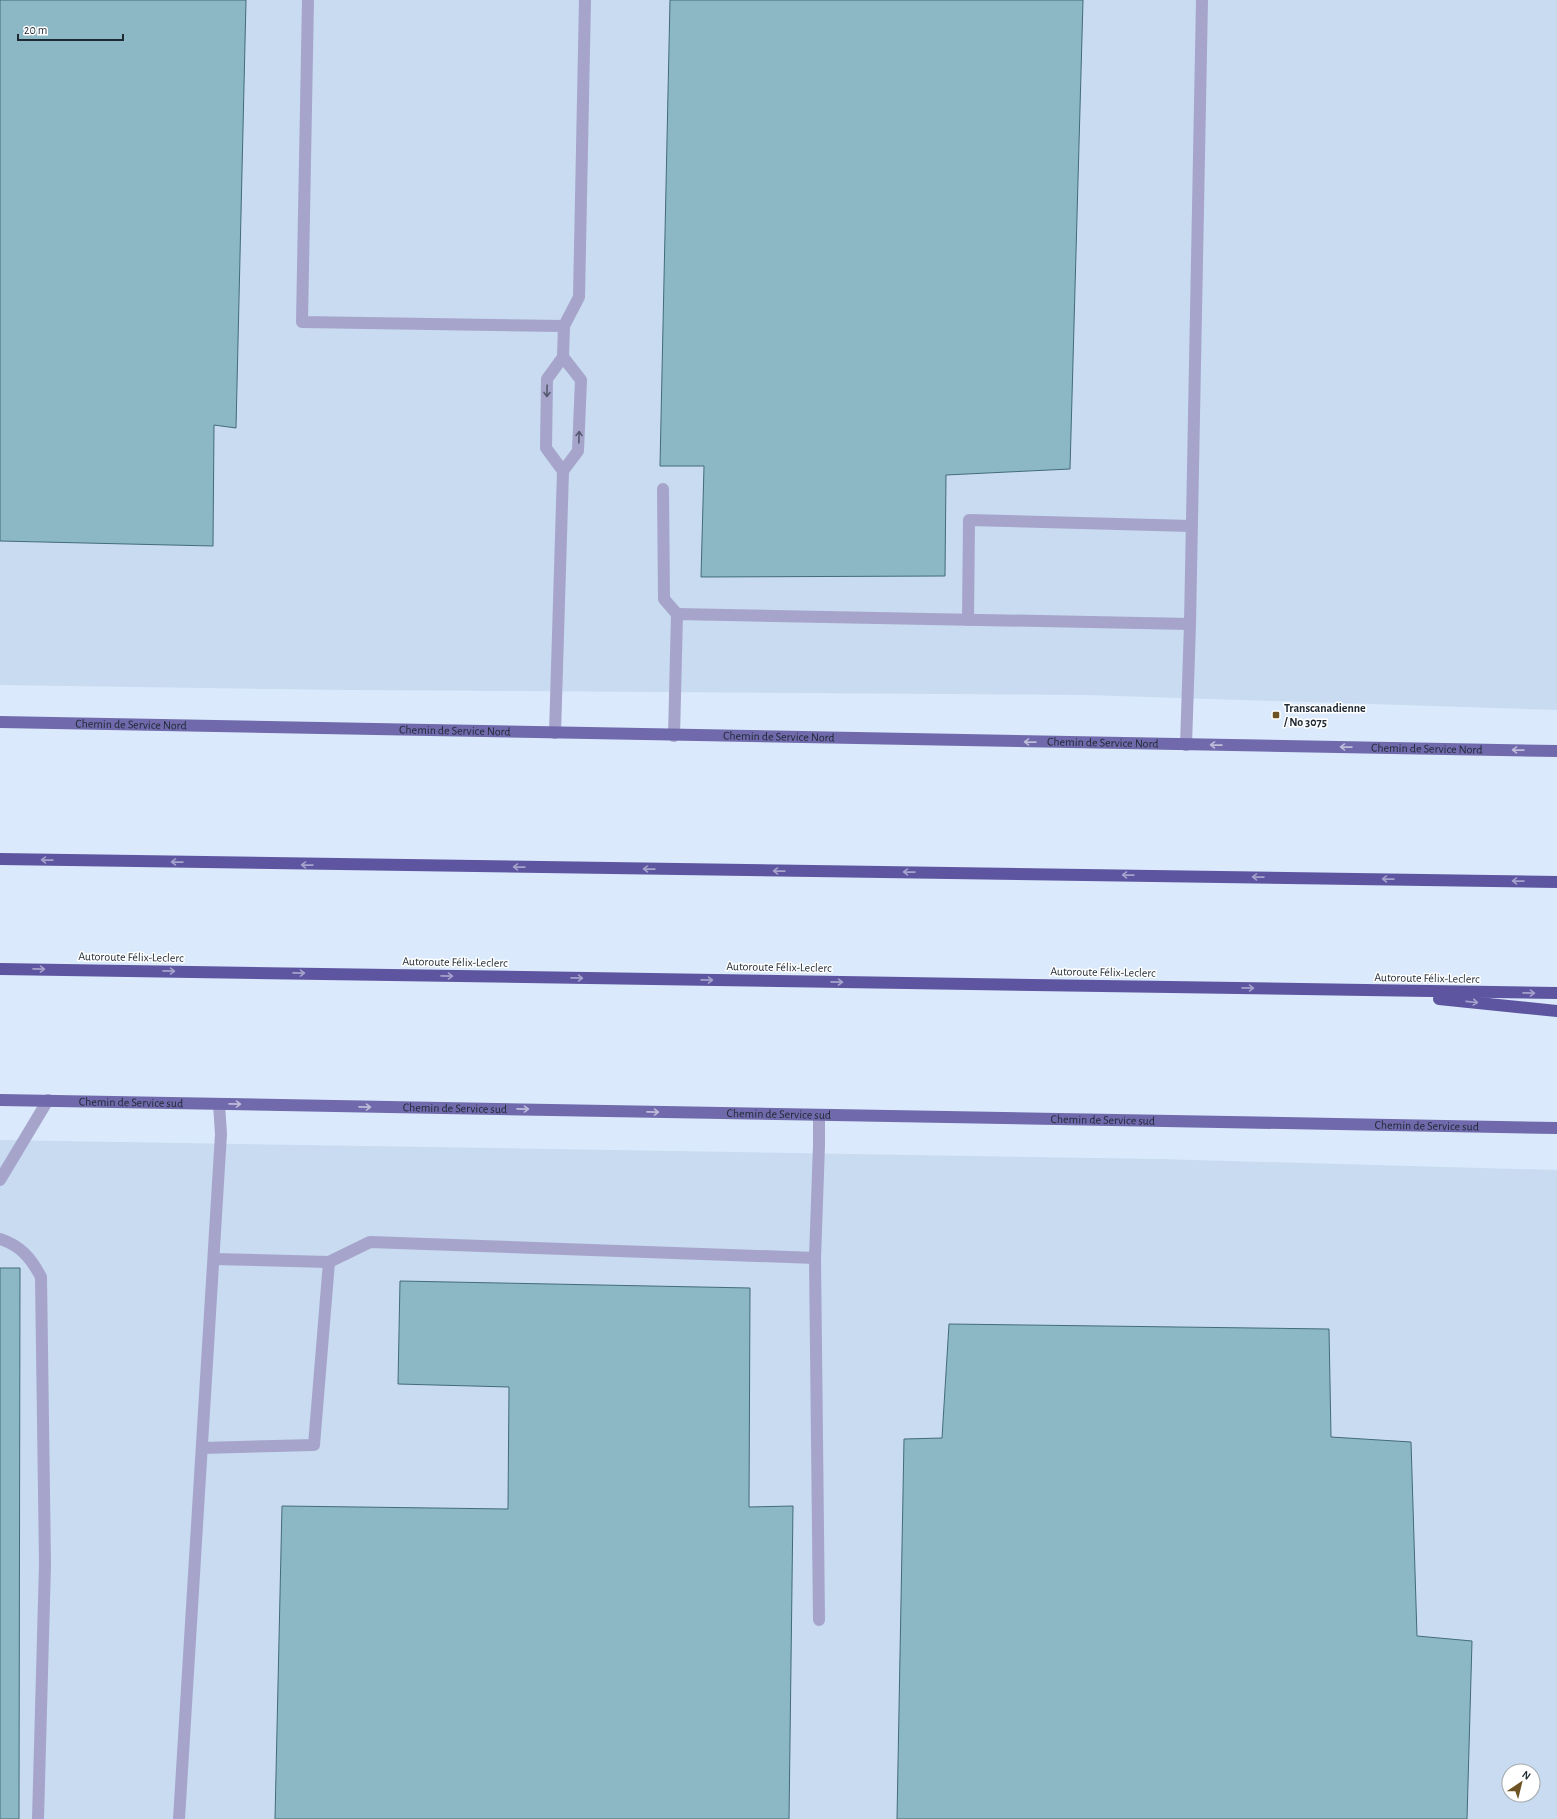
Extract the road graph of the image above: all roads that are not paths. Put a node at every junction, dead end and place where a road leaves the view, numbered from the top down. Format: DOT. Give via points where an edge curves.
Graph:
graph roads {
  1 [pos="308,0"];
  2 [pos="585,0"];
  3 [pos="1202,0"];
  4 [pos="564,326"];
  5 [pos="563,357"];
  6 [pos="563,471"];
  7 [pos="663,489"];
  8 [pos="1192,526"];
  9 [pos="677,614"];
  10 [pos="968,620"];
  11 [pos="1190,624"];
  12 [pos="0,722"];
  13 [pos="555,733"];
  14 [pos="674,736"];
  15 [pos="1186,745"];
  16 [pos="1557,751"];
  17 [pos="0,859"];
  18 [pos="1557,882"];
  19 [pos="0,968"];
  20 [pos="1364,991"];
  21 [pos="1557,994"];
  22 [pos="1557,1011"];
  23 [pos="0,1100"];
  24 [pos="48,1100"];
  25 [pos="219,1104"];
  26 [pos="819,1115"];
  27 [pos="1557,1128"];
  28 [pos="0,1180"];
  29 [pos="0,1239"];
  30 [pos="214,1258"];
  31 [pos="814,1258"];
  32 [pos="329,1262"];
  33 [pos="202,1448"];
  34 [pos="819,1620"];
  35 [pos="38,1819"];
  36 [pos="179,1819"];
  1 -- 4 [label="lane" via="302,322"];
  2 -- 4 [label="lane" via="579,297"];
  3 -- 8 [label="lane"];
  4 -- 5 [label="lane"];
  5 -- 6 [label="lane, one-way" via="547,379 546,448"];
  6 -- 5 [label="lane, one-way" via="578,450 581,380"];
  6 -- 13 [label="lane"];
  7 -- 9 [label="lane" via="664,599"];
  8 -- 10 [label="lane" via="969,520"];
  8 -- 11 [label="lane"];
  9 -- 10 [label="lane"];
  9 -- 14 [label="lane"];
  10 -- 11 [label="lane"];
  11 -- 15 [label="lane"];
  12 -- 13 [label="main road, Chemin de Service Nord"];
  13 -- 14 [label="main road, Chemin de Service Nord"];
  15 -- 14 [label="main road, Chemin de Service Nord, one-way"];
  16 -- 15 [label="main road, Chemin de Service Nord, one-way"];
  18 -- 17 [label="highway, one-way"];
  19 -- 20 [label="highway, Autoroute Félix-Leclerc, one-way"];
  20 -- 21 [label="highway, Autoroute Félix-Leclerc, one-way"];
  20 -- 22 [label="highway, one-way"];
  23 -- 24 [label="main road, Chemin de Service sud"];
  24 -- 25 [label="main road, Chemin de Service sud"];
  24 -- 28 [label="lane"];
  25 -- 26 [label="main road, Chemin de Service sud, one-way"];
  25 -- 30 [label="lane" via="221,1134"];
  26 -- 27 [label="main road, Chemin de Service sud"];
  26 -- 31 [label="lane"];
  29 -- 35 [label="lane" via="10,1242 32,1259 41,1277 45,1564"];
  30 -- 32 [label="lane"];
  30 -- 33 [label="lane"];
  31 -- 32 [label="lane" via="370,1242"];
  31 -- 34 [label="lane"];
  32 -- 33 [label="lane" via="314,1445"];
  33 -- 36 [label="lane"];
}
